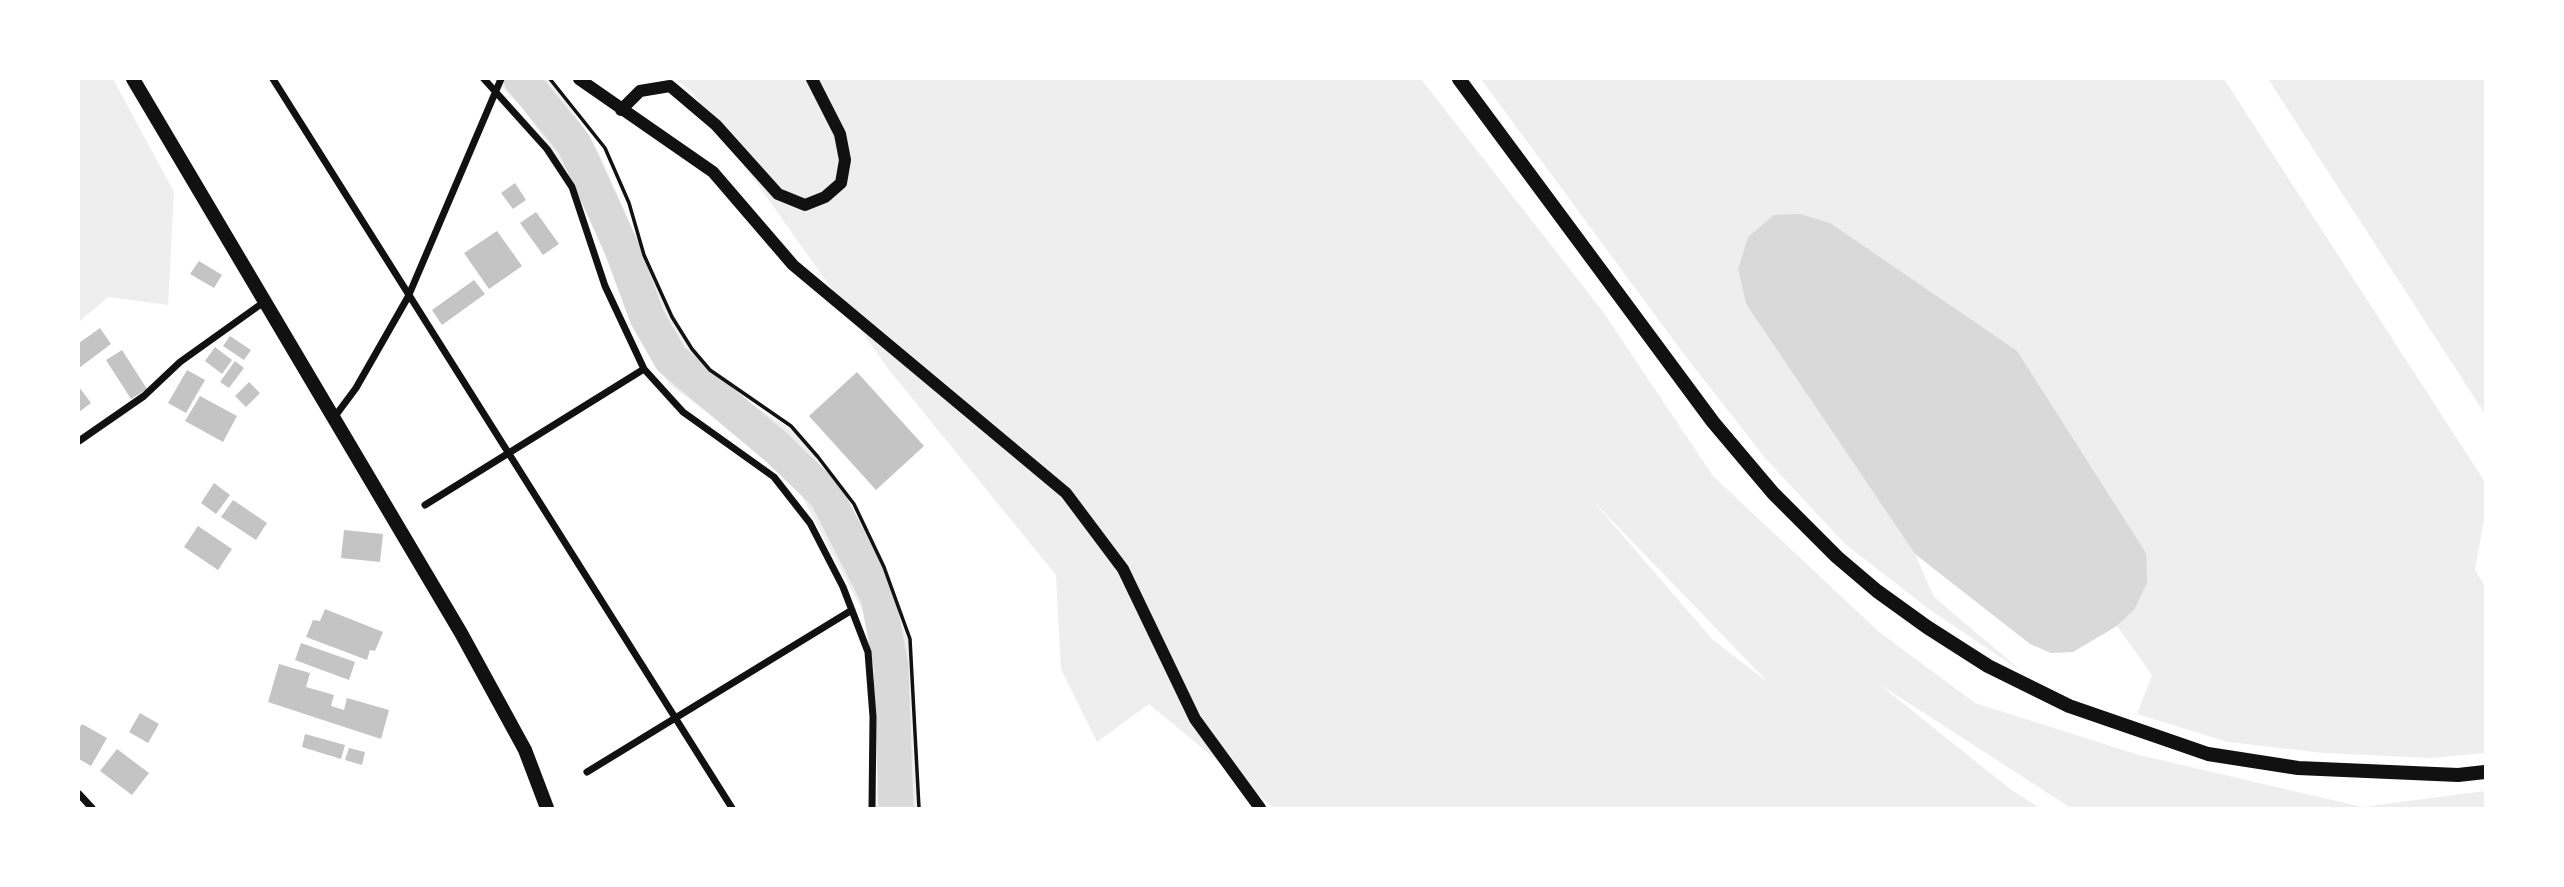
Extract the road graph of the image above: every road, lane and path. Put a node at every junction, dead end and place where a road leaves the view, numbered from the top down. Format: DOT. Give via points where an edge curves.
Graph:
graph roads {
  1 [pos="133,79"];
  2 [pos="273,79"];
  3 [pos="484,79"];
  4 [pos="501,79"];
  5 [pos="550,79"];
  6 [pos="579,79"];
  7 [pos="812,79"];
  8 [pos="1458,79"];
  9 [pos="496,92"];
  10 [pos="621,110"];
  11 [pos="408,297"];
  12 [pos="264,302"];
  13 [pos="644,369"];
  14 [pos="333,419"];
  15 [pos="79,442"];
  16 [pos="507,453"];
  17 [pos="425,505"];
  18 [pos="852,610"];
  19 [pos="675,718"];
  20 [pos="587,772"];
  21 [pos="2485,772"];
  22 [pos="79,794"];
  23 [pos="92,808"];
  24 [pos="547,808"];
  25 [pos="732,808"];
  26 [pos="872,808"];
  27 [pos="919,808"];
  28 [pos="1260,808"];
  1 -- 12 [label="main road"];
  2 -- 11 [label="street"];
  3 -- 9 [label="street"];
  4 -- 9 [label="street"];
  5 -- 27 [label="path" via="605,148 629,203 643,255 692,349 710,370 790,426 854,504 884,567 910,639"];
  6 -- 10 [label="street"];
  7 -- 10 [label="street" via="840,134 845,160 841,183 825,197 805,205 778,194 716,125 670,86 640,91"];
  8 -- 21 [label="main road" via="1713,422 1773,493 1877,592 1927,627 1988,666 2068,706 2208,754 2298,768 2458,775"];
  9 -- 11 [label="street"];
  9 -- 13 [label="street" via="547,149 572,187 605,286"];
  10 -- 28 [label="street" via="713,172 793,265 1066,493 1123,569 1195,719"];
  11 -- 14 [label="street"];
  11 -- 16 [label="street"];
  12 -- 14 [label="main road"];
  12 -- 15 [label="street"];
  13 -- 16 [label="street"];
  13 -- 18 [label="street" via="683,412 774,477 810,523"];
  14 -- 24 [label="main road" via="461,633 524,751"];
  16 -- 17 [label="street"];
  16 -- 19 [label="street"];
  18 -- 19 [label="street"];
  18 -- 26 [label="street" via="868,652"];
  19 -- 20 [label="street"];
  19 -- 25 [label="street"];
  22 -- 23 [label="street"];
}
